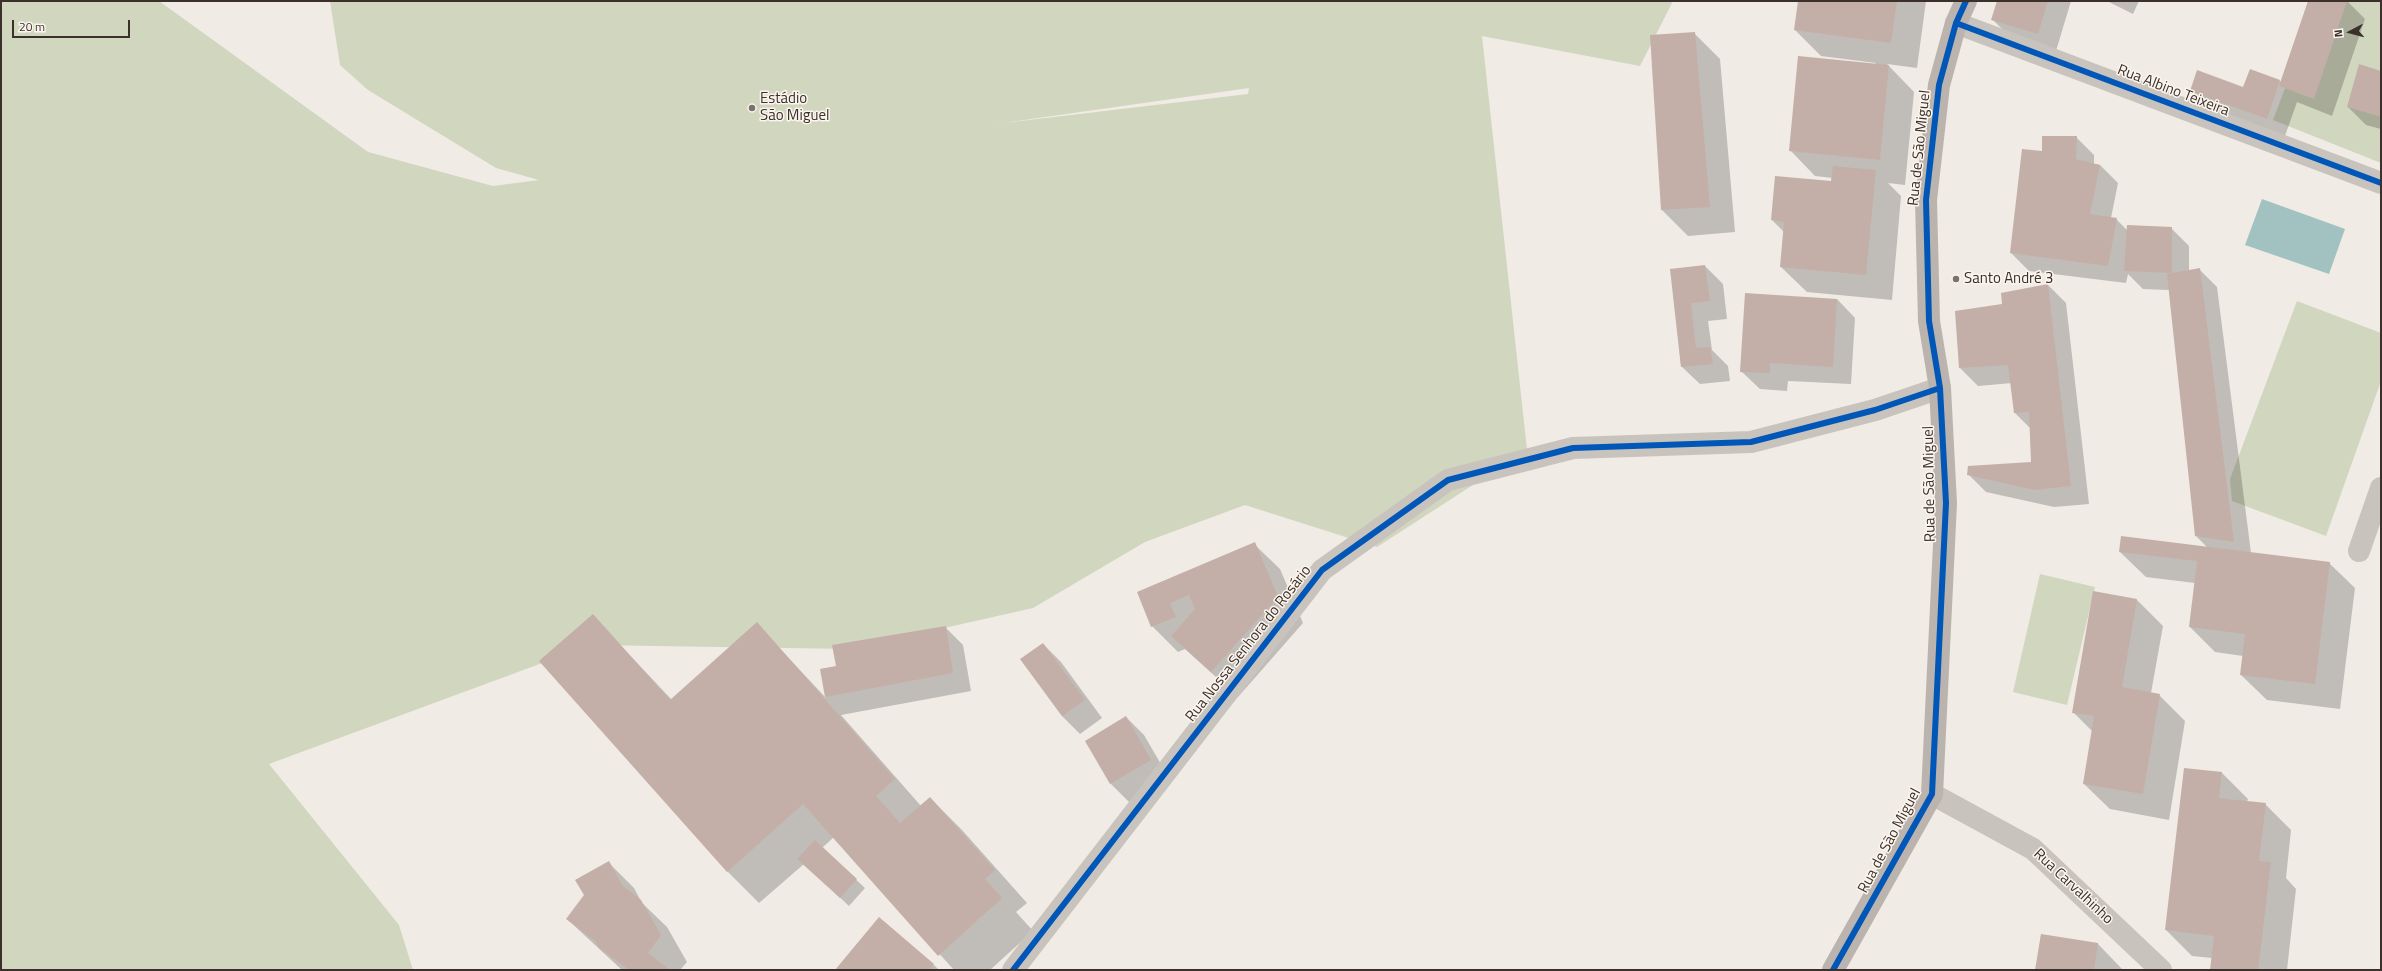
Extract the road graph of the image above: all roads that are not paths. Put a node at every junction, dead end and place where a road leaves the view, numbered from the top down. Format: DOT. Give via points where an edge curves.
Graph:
graph roads {
  1 [pos="1966,1"];
  2 [pos="1956,23"];
  3 [pos="2381,184"];
  4 [pos="1940,388"];
  5 [pos="2381,488"];
  6 [pos="2360,551"];
  7 [pos="1932,794"];
  8 [pos="1013,970"];
  9 [pos="1833,970"];
  10 [pos="2161,970"];
  1 -- 2 [label="street, Rua de São Miguel"];
  2 -- 3 [label="street, Rua Albino Teixeira"];
  2 -- 4 [label="street, Rua de São Miguel" via="1939,85 1926,200 1929,321"];
  4 -- 7 [label="street, Rua de São Miguel" via="1946,503"];
  4 -- 8 [label="street, Rua Nossa Senhora do Rosário" via="1875,410 1750,442 1573,448 1448,480 1322,570"];
  5 -- 6 [label="street"];
  7 -- 9 [label="street, Rua de São Miguel"];
  7 -- 10 [label="street, Rua Carvalhinho" via="2033,849"];
}
